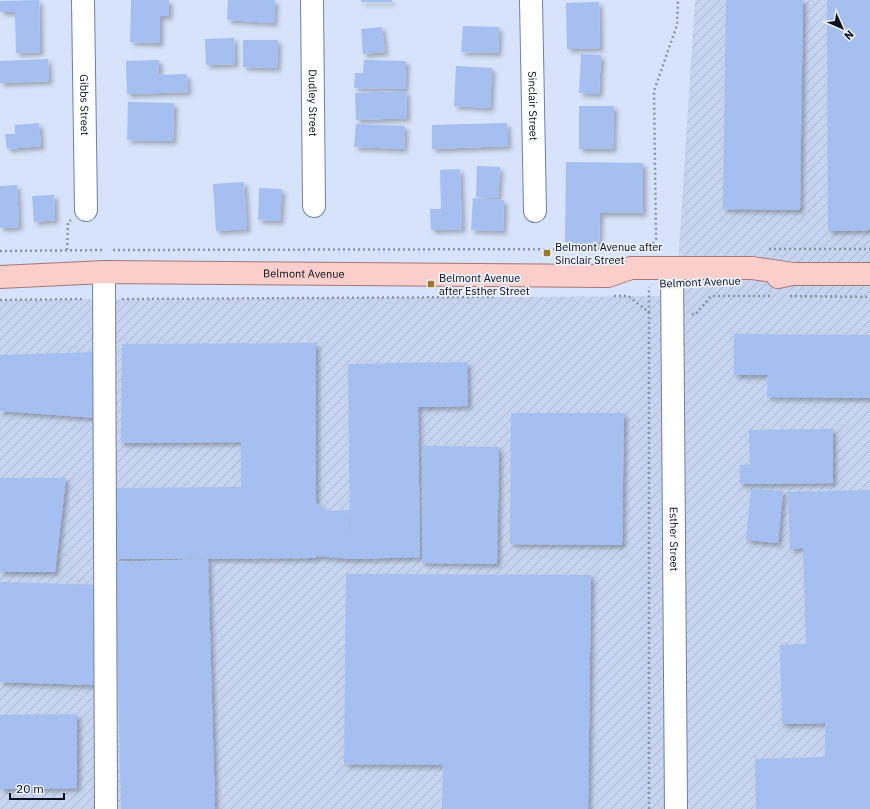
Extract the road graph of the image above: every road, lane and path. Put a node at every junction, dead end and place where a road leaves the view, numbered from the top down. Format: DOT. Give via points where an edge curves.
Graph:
graph roads {
  1 [pos="83,0"];
  2 [pos="312,0"];
  3 [pos="531,0"];
  4 [pos="678,0"];
  5 [pos="677,25"];
  6 [pos="314,206"];
  7 [pos="86,210"];
  8 [pos="535,211"];
  9 [pos="625,249"];
  10 [pos="649,249"];
  11 [pos="657,249"];
  12 [pos="767,249"];
  13 [pos="870,249"];
  14 [pos="68,250"];
  15 [pos="0,251"];
  16 [pos="104,272"];
  17 [pos="870,274"];
  18 [pos="672,276"];
  19 [pos="0,277"];
  20 [pos="106,809"];
  21 [pos="676,809"];
  1 -- 7 [label="street, Gibbs Street"];
  2 -- 6 [label="street, Dudley Street"];
  3 -- 8 [label="street, Sinclair Street"];
  4 -- 5 [label="path"];
  7 -- 14 [label="path" via="68,222"];
  9 -- 14 [label="path"];
  10 -- 11 [label="path"];
  12 -- 13 [label="path"];
  14 -- 15 [label="path"];
  16 -- 18 [label="main road, Belmont Avenue" via="608,276 628,283"];
  16 -- 19 [label="main road, Belmont Avenue"];
  16 -- 20 [label="street"];
  17 -- 18 [label="main road, Belmont Avenue" via="793,274 754,280"];
  18 -- 21 [label="street, Esther Street"];
}
